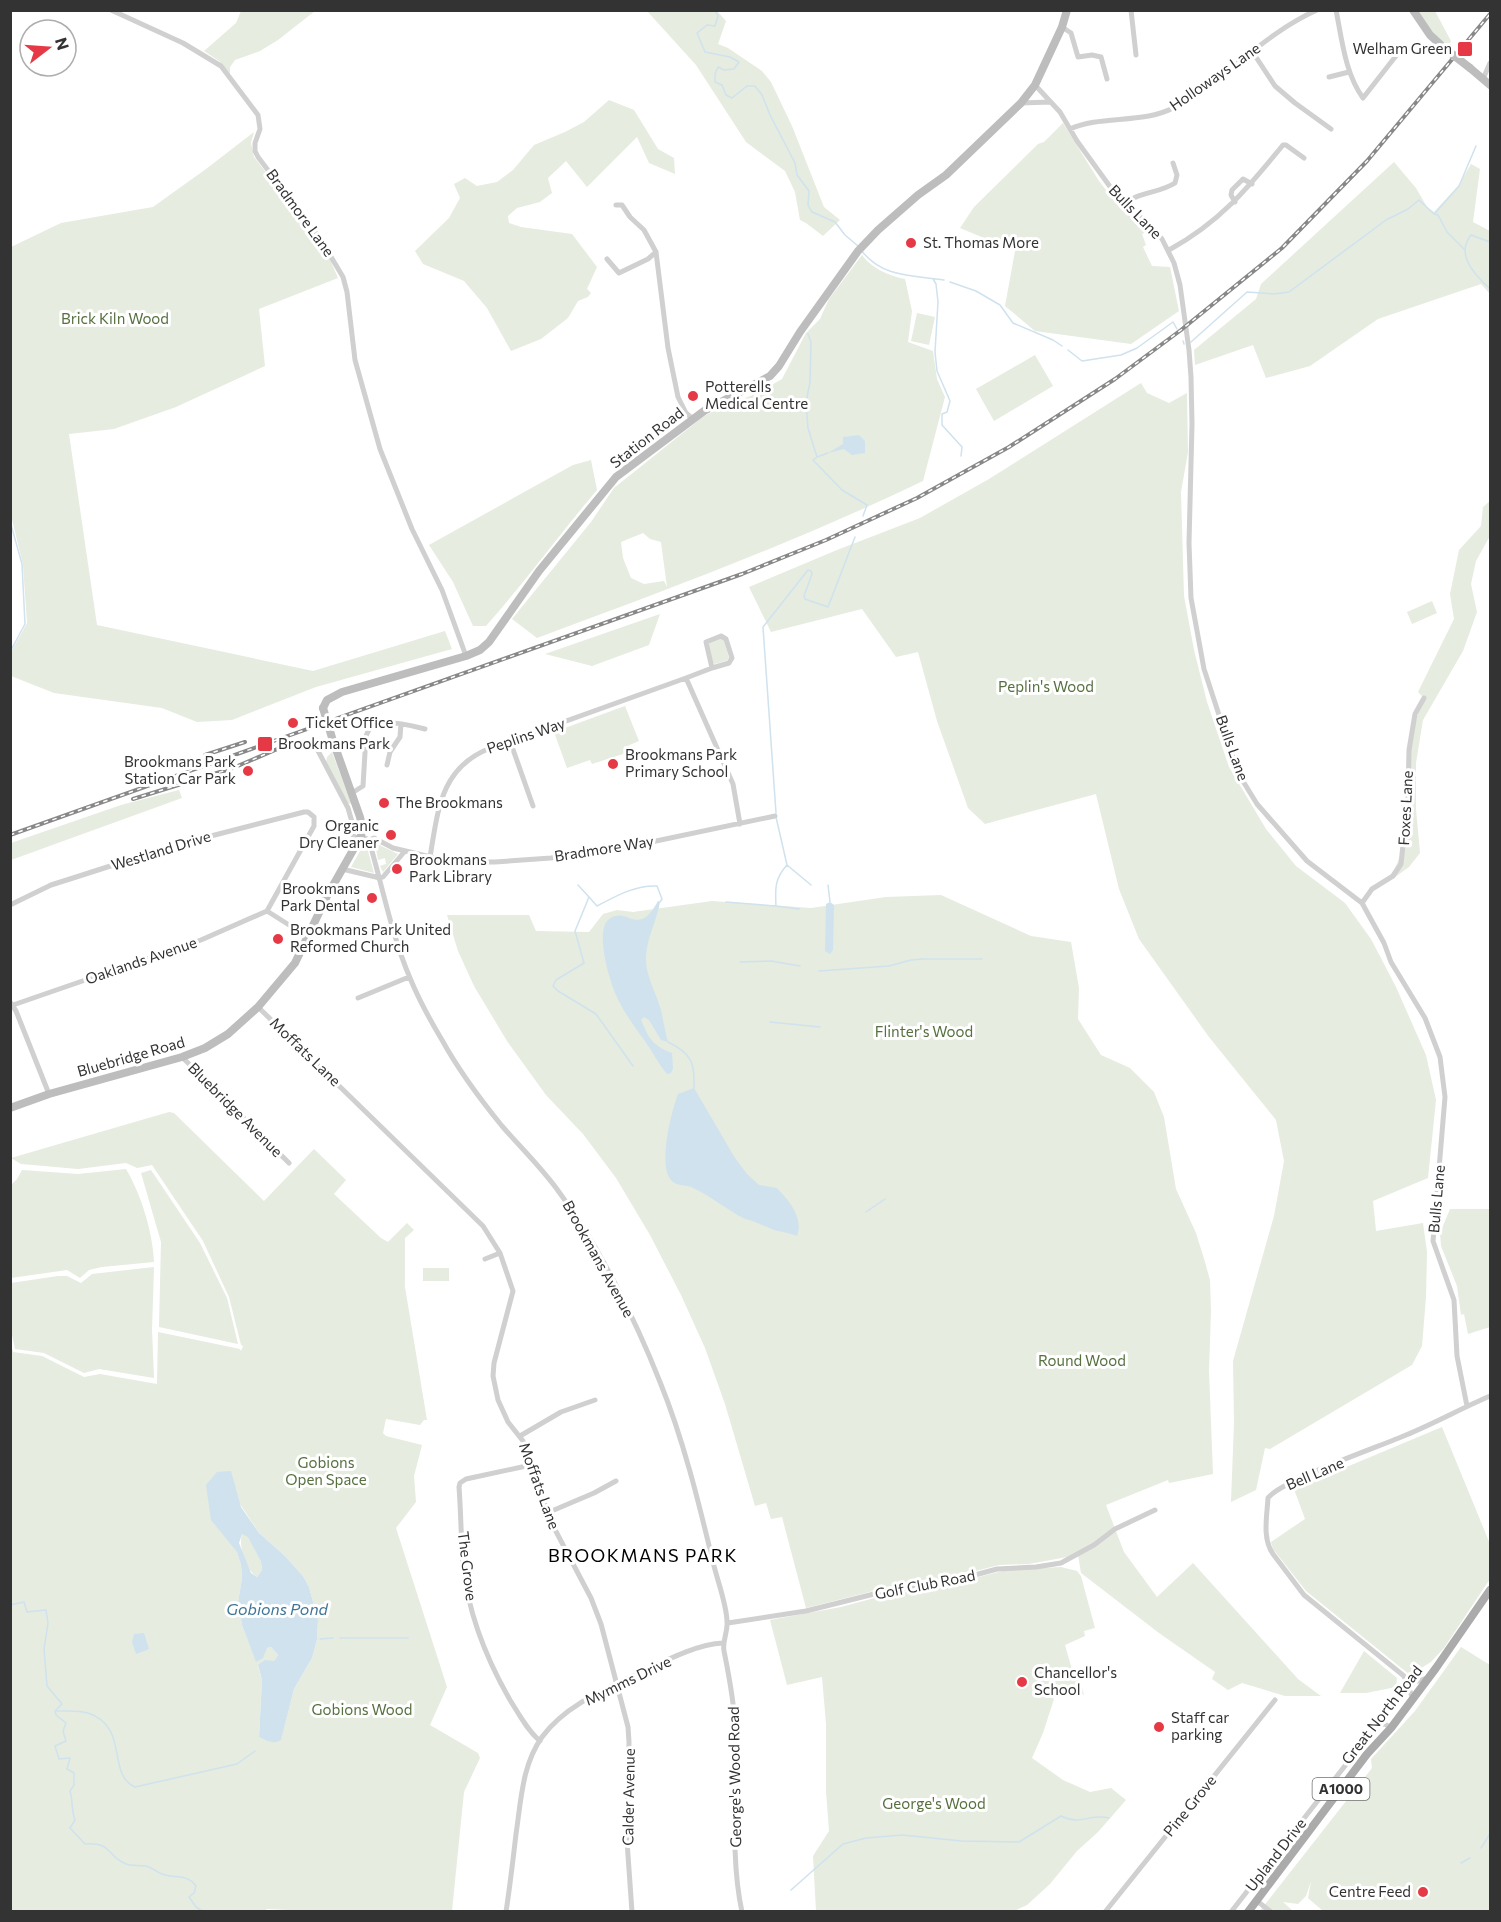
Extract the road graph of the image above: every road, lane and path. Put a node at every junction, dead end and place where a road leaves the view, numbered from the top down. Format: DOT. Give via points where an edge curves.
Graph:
graph roads {
  1 [pos="111,10"];
  2 [pos="1067,10"];
  3 [pos="1131,10"];
  4 [pos="1317,10"];
  5 [pos="1336,10"];
  6 [pos="1413,10"];
  7 [pos="1062,27"];
  8 [pos="1252,51"];
  9 [pos="1399,52"];
  10 [pos="1136,56"];
  11 [pos="1489,65"];
  12 [pos="1471,69"];
  13 [pos="1349,72"];
  14 [pos="1329,77"];
  15 [pos="1107,79"];
  16 [pos="1483,79"];
  17 [pos="1035,85"];
  18 [pos="1491,85"];
  19 [pos="1050,102"];
  20 [pos="1021,103"];
  21 [pos="1070,129"];
  22 [pos="1331,129"];
  23 [pos="1304,158"];
  24 [pos="1173,163"];
  25 [pos="1252,184"];
  26 [pos="1235,202"];
  27 [pos="1124,204"];
  28 [pos="616,205"];
  29 [pos="1169,250"];
  30 [pos="656,252"];
  31 [pos="608,259"];
  32 [pos="693,419"];
  33 [pos="466,656"];
  34 [pos="712,668"];
  35 [pos="686,678"];
  36 [pos="1424,698"];
  37 [pos="401,724"];
  38 [pos="425,729"];
  39 [pos="510,741"];
  40 [pos="316,747"];
  41 [pos="387,765"];
  42 [pos="352,794"];
  43 [pos="352,806"];
  44 [pos="533,806"];
  45 [pos="775,816"];
  46 [pos="740,824"];
  47 [pos="359,838"];
  48 [pos="369,840"];
  49 [pos="405,851"];
  50 [pos="430,857"];
  51 [pos="342,869"];
  52 [pos="380,878"];
  53 [pos="1362,903"];
  54 [pos="10,905"];
  55 [pos="267,911"];
  56 [pos="308,937"];
  57 [pos="409,977"];
  58 [pos="358,998"];
  59 [pos="12,1004"];
  60 [pos="258,1007"];
  61 [pos="182,1057"];
  62 [pos="48,1094"];
  63 [pos="10,1108"];
  64 [pos="289,1163"];
  65 [pos="500,1253"];
  66 [pos="485,1258"];
  67 [pos="1491,1396"];
  68 [pos="595,1400"];
  69 [pos="1467,1406"];
  70 [pos="520,1436"];
  71 [pos="531,1465"];
  72 [pos="616,1481"];
  73 [pos="1155,1510"];
  74 [pos="547,1513"];
  75 [pos="1491,1590"];
  76 [pos="728,1623"];
  77 [pos="723,1643"];
  78 [pos="1428,1678"];
  79 [pos="616,1684"];
  80 [pos="1407,1684"];
  81 [pos="1413,1699"];
  82 [pos="1275,1700"];
  83 [pos="1390,1728"];
  84 [pos="540,1741"];
  85 [pos="1257,1901"];
  86 [pos="506,1911"];
  87 [pos="632,1911"];
  88 [pos="741,1911"];
  89 [pos="1105,1911"];
  90 [pos="1232,1911"];
  91 [pos="1248,1911"];
  92 [pos="1271,1911"];
  1 -- 33 [label="street, Bradmore Lane" via="183,43 221,66 258,115 258,157 321,240 343,277 355,360 380,449"];
  2 -- 7 [label="street, Station Road"];
  3 -- 10 [label="street"];
  4 -- 8 [label="street, Holloways Lane"];
  5 -- 13 [label="street"];
  6 -- 12 [label="street, bridge" via="1430,35"];
  7 -- 15 [label="street" via="1071,33 1078,57 1101,57"];
  7 -- 17 [label="street, Station Road"];
  8 -- 21 [label="street, Holloways Lane" via="1171,110"];
  8 -- 22 [label="street" via="1275,86"];
  9 -- 13 [label="street" via="1363,98"];
  11 -- 12 [label="street"];
  11 -- 16 [label="street"];
  12 -- 16 [label="street"];
  13 -- 14 [label="street"];
  16 -- 18 [label="street"];
  17 -- 19 [label="street, Bulls Lane"];
  17 -- 20 [label="street, Station Road"];
  19 -- 20 [label="street"];
  19 -- 21 [label="street, Bulls Lane"];
  20 -- 32 [label="street, Station Road" via="860,250 770,376"];
  21 -- 27 [label="street, Bulls Lane"];
  23 -- 25 [label="street" via="1283,145"];
  24 -- 27 [label="street" via="1175,183"];
  25 -- 26 [label="street"];
  25 -- 26 [label="street" via="1240,180 1231,191"];
  26 -- 29 [label="street" via="1214,221"];
  27 -- 29 [label="street, Bulls Lane" via="1155,231"];
  28 -- 30 [label="street" via="622,205 644,230"];
  29 -- 53 [label="street, Bulls Lane" via="1180,285 1189,350 1191,587 1206,676 1238,773 1257,804 1307,861"];
  30 -- 31 [label="street" via="619,273"];
  30 -- 32 [label="street" via="678,397"];
  32 -- 33 [label="street, Station Road" via="616,477 539,571 489,642"];
  33 -- 42 [label="street, Station Road, bridge" via="342,692 327,700 323,708"];
  34 -- 34 [label="street, Peplins Way" via="731,661 724,637 706,642"];
  34 -- 35 [label="street, Peplins Way"];
  35 -- 39 [label="street, Peplins Way"];
  35 -- 46 [label="street" via="733,784"];
  36 -- 53 [label="street, Foxes Lane" via="1415,714 1409,750 1401,864"];
  37 -- 38 [label="street"];
  37 -- 41 [label="street" via="400,737"];
  37 -- 42 [label="street" via="378,723 369,728 363,786"];
  39 -- 44 [label="street"];
  39 -- 50 [label="street, Peplins Way" via="473,756 451,778 441,797"];
  40 -- 43 [label="street"];
  42 -- 43 [label="street, Station Road"];
  43 -- 47 [label="street, Station Road" via="362,822"];
  45 -- 46 [label="street, Bradmore Way"];
  46 -- 50 [label="street, Bradmore Way" via="551,858 456,862"];
  47 -- 48 [label="street, Bradmore Way"];
  47 -- 51 [label="street, Bluebridge Road"];
  48 -- 49 [label="street, Bradmore Way" via="374,838"];
  48 -- 52 [label="street, Brookmans Avenue"];
  49 -- 50 [label="street, Bradmore Way"];
  49 -- 52 [label="street"];
  51 -- 52 [label="street"];
  51 -- 56 [label="street, Bluebridge Road"];
  52 -- 57 [label="street, Brookmans Avenue"];
  53 -- 69 [label="street, Bulls Lane" via="1425,1018 1443,1071 1444,1108 1433,1241 1454,1299 1457,1356"];
  54 -- 55 [label="street, Westland Drive" via="51,885 176,845 308,812 314,817 314,826"];
  55 -- 56 [label="street"];
  55 -- 59 [label="street, Oaklands Avenue" via="198,941"];
  56 -- 60 [label="street, Bluebridge Road" via="286,976"];
  57 -- 58 [label="street"];
  57 -- 76 [label="street, Brookmans Avenue" via="457,1065 490,1111 567,1202 626,1306 672,1416"];
  59 -- 62 [label="street"];
  60 -- 61 [label="street, Bluebridge Road" via="228,1034"];
  60 -- 65 [label="street, Moffats Lane" via="483,1226"];
  61 -- 62 [label="street, Bluebridge Road"];
  61 -- 64 [label="street, Bluebridge Avenue"];
  62 -- 63 [label="street, Bluebridge Road"];
  65 -- 66 [label="street"];
  65 -- 70 [label="street, Moffats Lane" via="513,1298 495,1355 493,1376 502,1410"];
  67 -- 69 [label="street, Bell Lane"];
  68 -- 70 [label="street" via="561,1412"];
  69 -- 80 [label="street, Bell Lane" via="1296,1481 1268,1498 1266,1536 1273,1554 1304,1595 1396,1669"];
  70 -- 71 [label="street, Moffats Lane"];
  71 -- 74 [label="street, Moffats Lane"];
  71 -- 84 [label="street, The Grove" via="466,1479 459,1487 463,1566 476,1622 504,1688"];
  72 -- 74 [label="street"];
  73 -- 76 [label="street, Golf Club Road" via="1114,1529 1061,1563 997,1569 938,1585 894,1589 806,1611"];
  74 -- 79 [label="street, Moffats Lane" via="591,1598"];
  75 -- 78 [label="main road, Great North Road / A1000"];
  76 -- 77 [label="street, Brookmans Avenue"];
  77 -- 79 [label="street, Mymms Drive" via="707,1645"];
  77 -- 88 [label="street, George's Wood Road" via="734,1704 734,1804"];
  78 -- 80 [label="street"];
  78 -- 81 [label="main road, Great North Road / A1000"];
  79 -- 84 [label="street, Mymms Drive" via="571,1710"];
  79 -- 87 [label="street, Calder Avenue" via="629,1735 627,1841"];
  80 -- 81 [label="street, Bell Lane"];
  81 -- 83 [label="main road, Great North Road / A1000"];
  82 -- 89 [label="street, Pine Grove"];
  83 -- 85 [label="main road, Great North Road / A1000"];
  83 -- 90 [label="street, Upland Drive" via="1385,1724 1376,1726"];
  84 -- 86 [label="street, Mymms Drive" via="523,1783"];
  85 -- 91 [label="main road, Great North Road / A1000"];
  85 -- 92 [label="street"];
}
